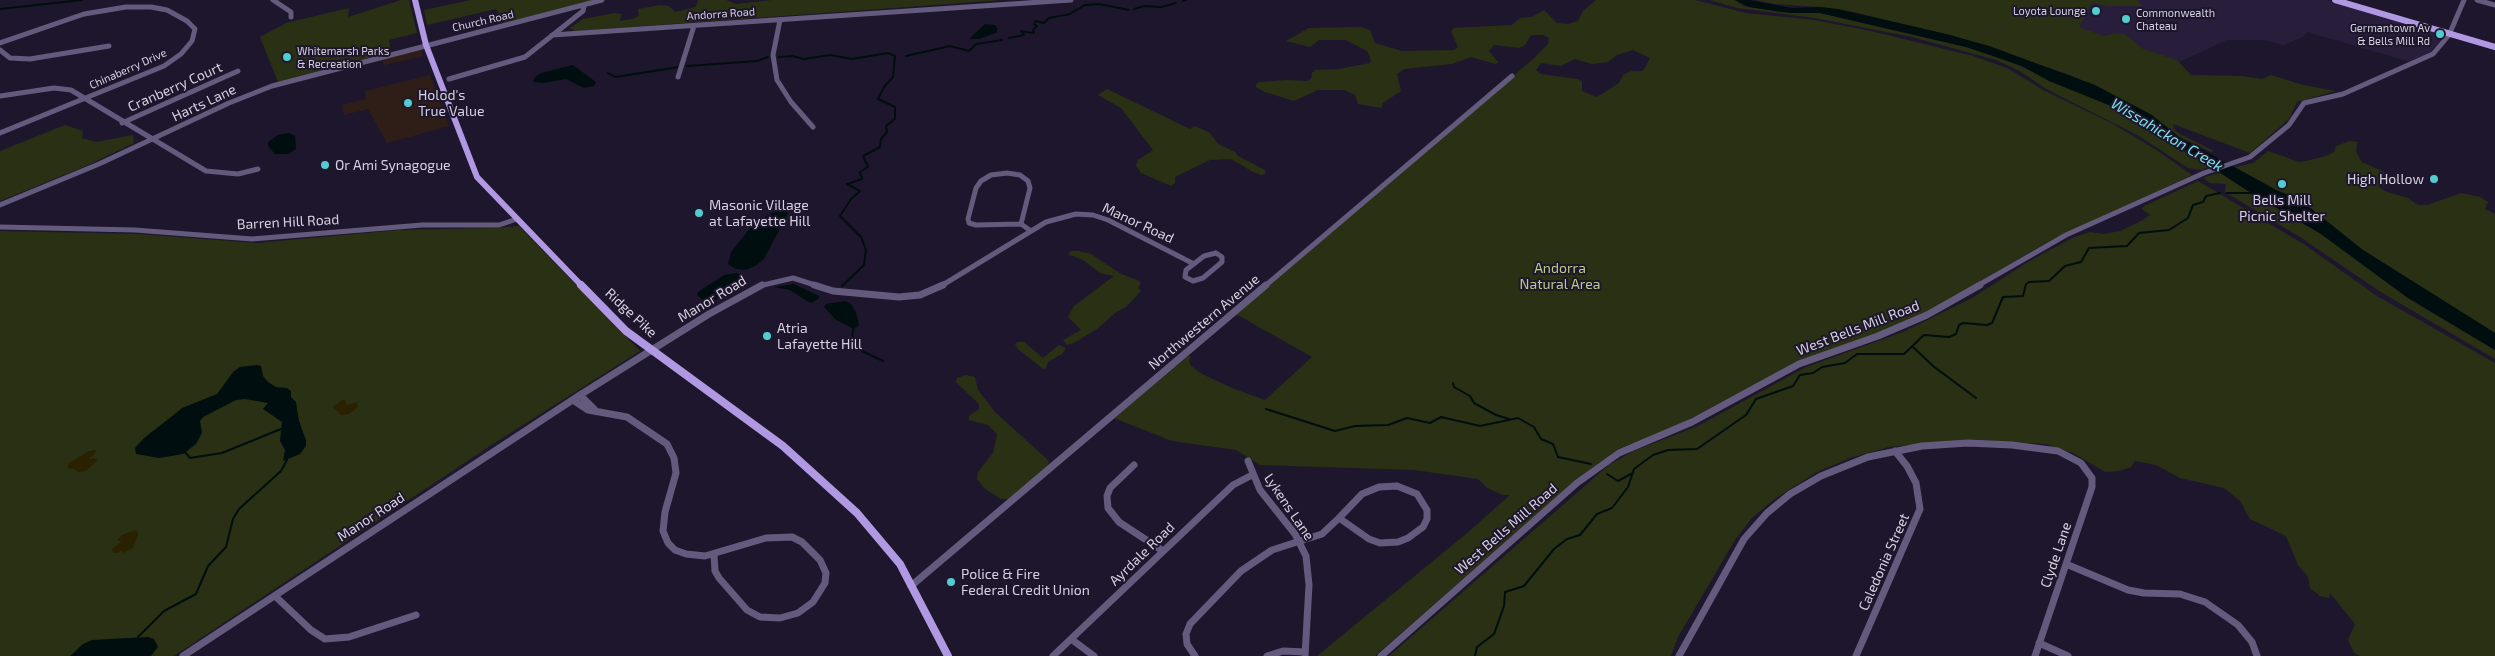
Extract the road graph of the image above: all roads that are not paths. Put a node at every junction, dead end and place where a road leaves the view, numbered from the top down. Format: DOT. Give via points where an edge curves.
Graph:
graph roads {
  1 [pos="274,0"];
  2 [pos="415,0"];
  3 [pos="602,0"];
  4 [pos="1071,0"];
  5 [pos="2335,0"];
  6 [pos="2464,0"];
  7 [pos="2477,0"];
  8 [pos="2495,5"];
  9 [pos="584,6"];
  10 [pos="291,17"];
  11 [pos="780,20"];
  12 [pos="694,26"];
  13 [pos="2450,33"];
  14 [pos="552,35"];
  15 [pos="0,43"];
  16 [pos="426,45"];
  17 [pos="109,46"];
  18 [pos="2495,47"];
  19 [pos="0,50"];
  20 [pos="238,71"];
  21 [pos="678,76"];
  22 [pos="1512,76"];
  23 [pos="450,79"];
  24 [pos="0,96"];
  25 [pos="85,99"];
  26 [pos="122,122"];
  27 [pos="814,127"];
  28 [pos="0,133"];
  29 [pos="151,140"];
  30 [pos="2237,162"];
  31 [pos="258,169"];
  32 [pos="2209,171"];
  33 [pos="0,205"];
  34 [pos="517,219"];
  35 [pos="1021,224"];
  36 [pos="0,226"];
  37 [pos="1031,231"];
  38 [pos="1194,264"];
  39 [pos="651,350"];
  40 [pos="580,396"];
  41 [pos="573,400"];
  42 [pos="595,410"];
  43 [pos="1895,451"];
  44 [pos="1248,461"];
  45 [pos="1134,465"];
  46 [pos="1252,476"];
  47 [pos="1339,518"];
  48 [pos="1299,541"];
  49 [pos="1163,551"];
  50 [pos="714,555"];
  51 [pos="2066,564"];
  52 [pos="911,586"];
  53 [pos="275,596"];
  54 [pos="416,615"];
  55 [pos="1071,639"];
  56 [pos="2039,643"];
  57 [pos="1305,654"];
  58 [pos="183,656"];
  59 [pos="948,656"];
  60 [pos="1053,656"];
  61 [pos="1094,656"];
  62 [pos="1195,656"];
  63 [pos="1267,656"];
  64 [pos="1381,656"];
  65 [pos="1679,656"];
  66 [pos="1856,656"];
  67 [pos="2035,656"];
  68 [pos="2068,656"];
  69 [pos="2257,656"];
  1 -- 10 [label="street" via="291,12"];
  2 -- 16 [label="main road, Ridge Pike"];
  3 -- 9 [label="street, Church Road"];
  4 -- 11 [label="street, Andorra Road"];
  5 -- 13 [label="main road"];
  6 -- 13 [label="street, West Bells Mill Road"];
  7 -- 8 [label="street"];
  9 -- 14 [label="street" via="583,11"];
  9 -- 16 [label="street, Church Road"];
  11 -- 12 [label="street, Andorra Road"];
  11 -- 27 [label="street" via="773,55 776,80 787,98"];
  12 -- 14 [label="street, Andorra Road"];
  12 -- 21 [label="street"];
  13 -- 18 [label="main road"];
  13 -- 30 [label="street, West Bells Mill Road" via="2424,60 2339,95 2304,103 2282,131 2252,156"];
  14 -- 23 [label="street" via="525,57"];
  15 -- 25 [label="street, Chinaberry Drive" via="84,14 126,7 167,10 194,29 192,41 171,62"];
  16 -- 29 [label="street, Harts Lane" via="272,86"];
  16 -- 34 [label="main road, Ridge Pike" via="475,173"];
  17 -- 19 [label="street" via="30,59 10,58"];
  20 -- 26 [label="street, Cranberry Court"];
  22 -- 52 [label="street, Northwestern Avenue"];
  24 -- 25 [label="street" via="60,88 71,90"];
  25 -- 26 [label="street"];
  25 -- 28 [label="street"];
  26 -- 29 [label="street"];
  29 -- 31 [label="street" via="206,171 238,174"];
  29 -- 33 [label="street, Harts Lane"];
  30 -- 32 [label="street, West Bells Mill Road"];
  32 -- 64 [label="street, West Bells Mill Road" via="2059,239 1927,315 1799,364 1692,422 1619,453 1577,483"];
  34 -- 36 [label="street, Barren Hill Road" via="499,225 422,224 252,239 134,230"];
  34 -- 39 [label="main road, Ridge Pike" via="626,331"];
  35 -- 35 [label="street" via="1030,188 1028,181 1020,175 1008,173 995,174 981,181 976,188 969,223"];
  35 -- 37 [label="street"];
  37 -- 38 [label="street, Manor Road" via="1060,217 1093,215"];
  37 -- 39 [label="street, Manor Road" via="920,296 833,291 793,278 768,282 732,300"];
  38 -- 38 [label="street" via="1184,275 1196,281 1209,274 1223,259 1211,253"];
  39 -- 40 [label="street, Manor Road"];
  39 -- 52 [label="main road, Ridge Pike" via="798,458 886,545"];
  40 -- 41 [label="street, Manor Road"];
  40 -- 42 [label="street"];
  41 -- 42 [label="street"];
  41 -- 53 [label="street, Manor Road"];
  42 -- 50 [label="street" via="627,417 667,444 674,458 676,473 665,512 663,531 666,539 680,552"];
  43 -- 51 [label="street, Clyde Lane" via="1955,444 2012,445 2058,451 2081,463 2090,474 2092,487"];
  43 -- 65 [label="street" via="1858,460 1821,476 1790,494 1767,513 1735,552"];
  43 -- 66 [label="street, Caledonia Street" via="1916,483 1920,509"];
  44 -- 46 [label="street, Lykens Lane"];
  45 -- 49 [label="street" via="1110,488 1108,508 1119,522"];
  46 -- 48 [label="street, Lykens Lane"];
  46 -- 49 [label="street, Ayrdale Road" via="1233,485"];
  47 -- 47 [label="street" via="1362,494 1386,486 1412,491 1427,510 1425,523 1419,531 1391,544 1370,539"];
  47 -- 48 [label="street" via="1326,531"];
  48 -- 57 [label="street, Lykens Lane" via="1309,577"];
  48 -- 62 [label="street" via="1272,550 1252,562 1193,620 1186,639"];
  49 -- 55 [label="street, Ayrdale Road"];
  50 -- 50 [label="street" via="766,538 792,537 820,560 826,573 825,583 813,602 798,613 780,618 760,617 747,610 719,578"];
  51 -- 56 [label="street, Clyde Lane"];
  51 -- 69 [label="street" via="2128,590 2180,594 2197,599 2225,614 2248,637"];
  52 -- 59 [label="main road, Ridge Pike"];
  53 -- 54 [label="street" via="310,630 325,638 349,637"];
  53 -- 58 [label="street, Manor Road"];
  55 -- 60 [label="street, Ayrdale Road"];
  55 -- 61 [label="street"];
  56 -- 67 [label="street, Clyde Lane"];
  56 -- 68 [label="street"];
  57 -- 63 [label="street" via="1283,651"];
}
